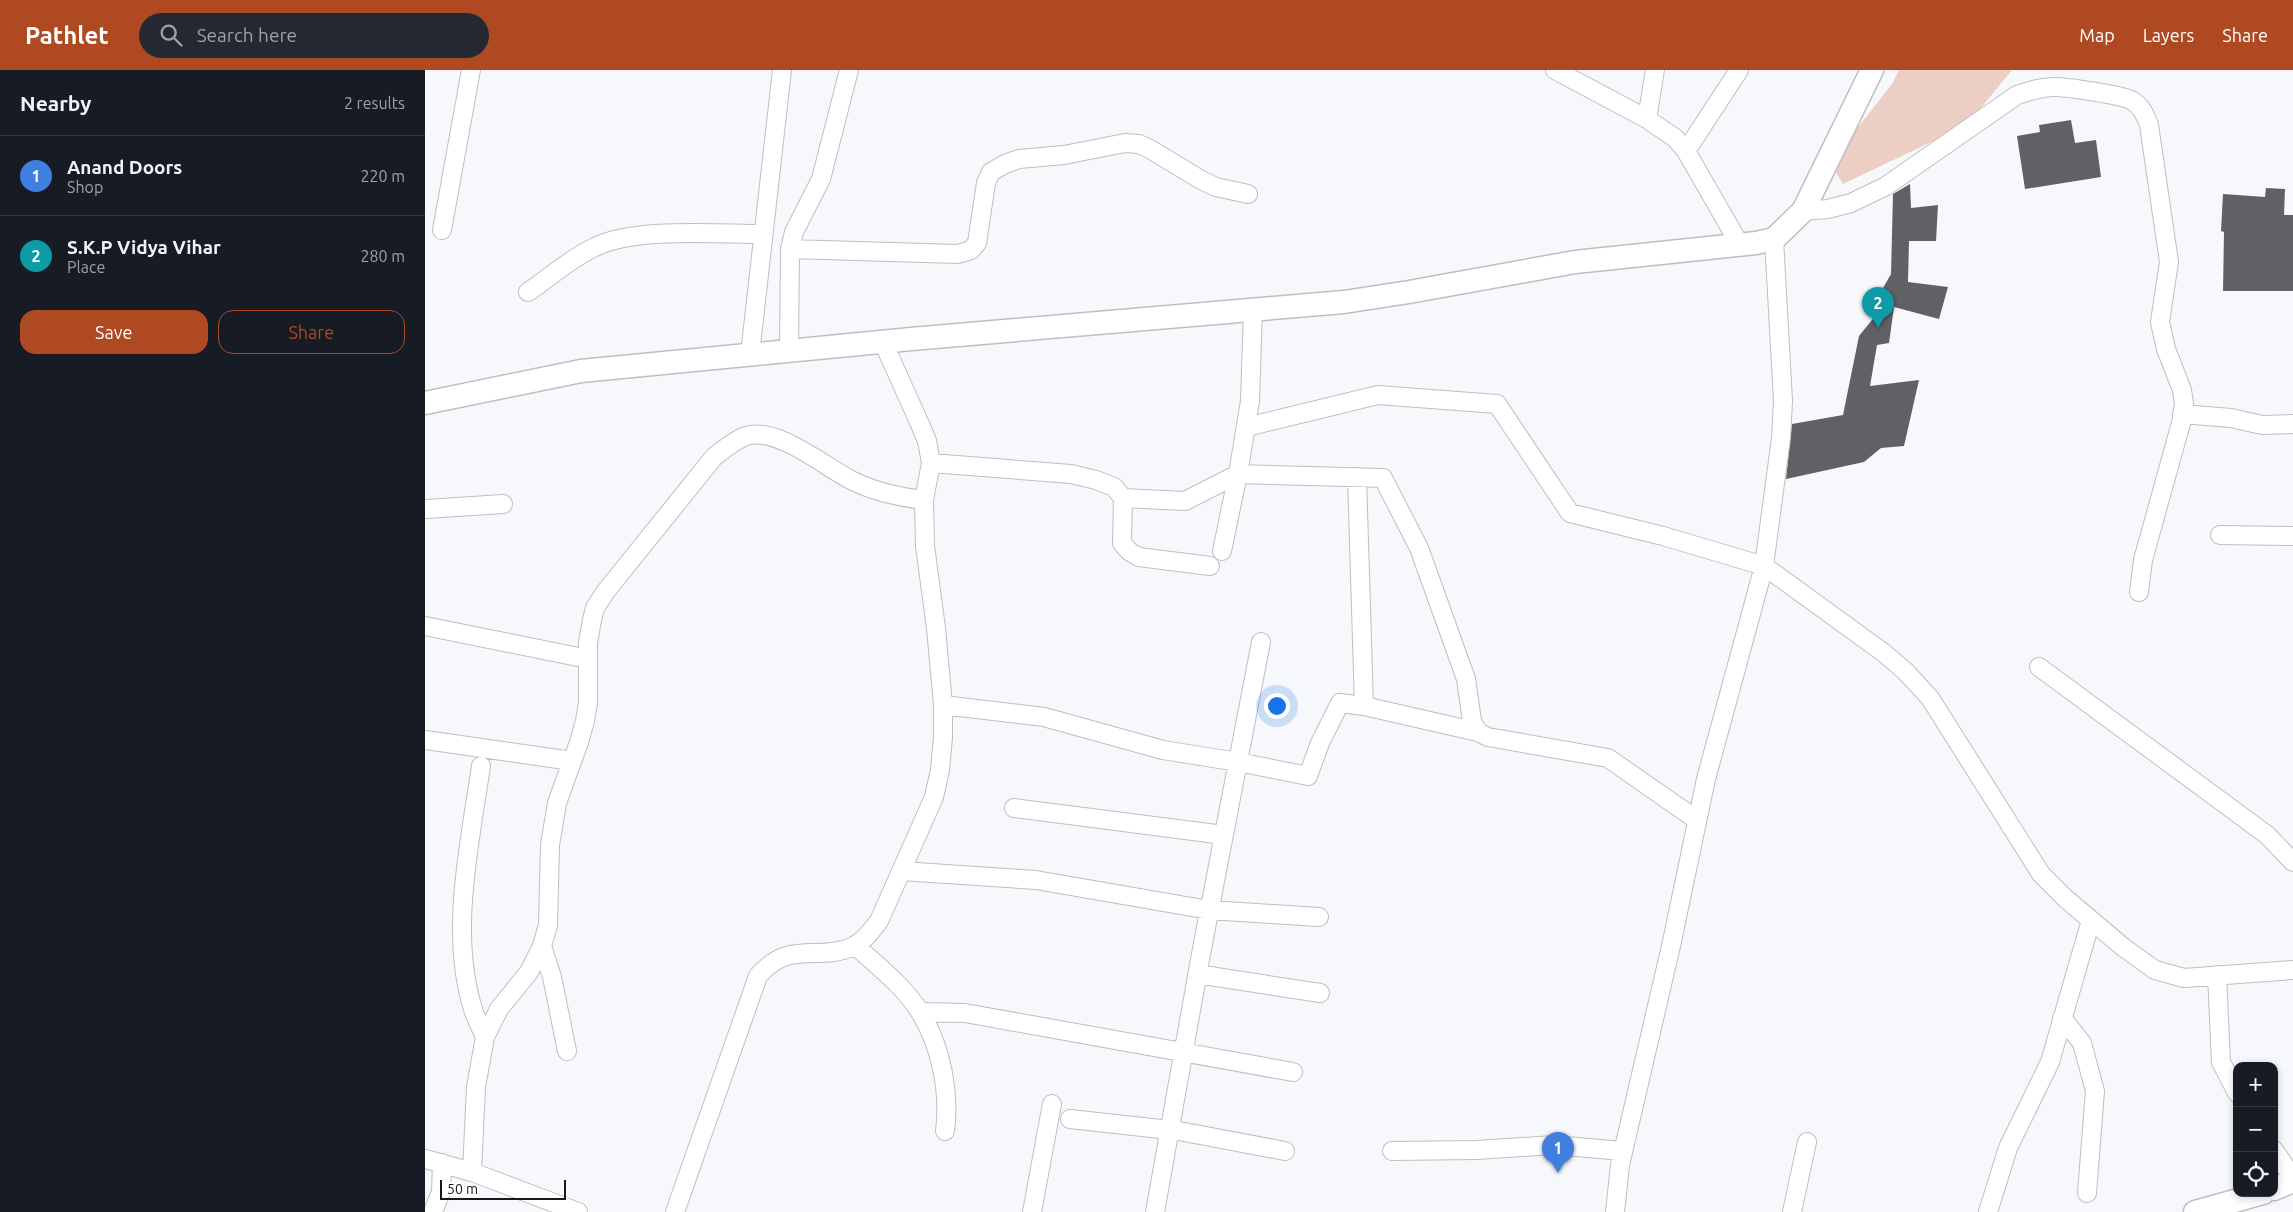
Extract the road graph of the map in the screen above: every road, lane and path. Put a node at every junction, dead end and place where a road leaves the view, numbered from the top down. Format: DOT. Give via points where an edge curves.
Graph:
graph roads {
  1 [pos="471,70"];
  2 [pos="782,70"];
  3 [pos="849,70"];
  4 [pos="1555,70"];
  5 [pos="1655,70"];
  6 [pos="1739,70"];
  7 [pos="1872,70"];
  8 [pos="1647,119"];
  9 [pos="1686,151"];
  10 [pos="1248,194"];
  11 [pos="1803,211"];
  12 [pos="442,230"];
  13 [pos="763,234"];
  14 [pos="1774,239"];
  15 [pos="1740,245"];
  16 [pos="790,249"];
  17 [pos="528,292"];
  18 [pos="1253,310"];
  19 [pos="883,342"];
  20 [pos="789,352"];
  21 [pos="750,354"];
  22 [pos="425,403"];
  23 [pos="2182,414"];
  24 [pos="2293,424"];
  25 [pos="1246,427"];
  26 [pos="931,463"];
  27 [pos="1238,474"];
  28 [pos="1357,477"];
  29 [pos="1123,498"];
  30 [pos="924,500"];
  31 [pos="503,504"];
  32 [pos="425,509"];
  33 [pos="2220,535"];
  34 [pos="2293,536"];
  35 [pos="1222,551"];
  36 [pos="1211,566"];
  37 [pos="1764,566"];
  38 [pos="2139,592"];
  39 [pos="425,626"];
  40 [pos="1261,642"];
  41 [pos="588,659"];
  42 [pos="2039,667"];
  43 [pos="943,705"];
  44 [pos="1364,706"];
  45 [pos="1478,732"];
  46 [pos="425,740"];
  47 [pos="573,761"];
  48 [pos="1238,762"];
  49 [pos="481,766"];
  50 [pos="1014,808"];
  51 [pos="1697,820"];
  52 [pos="1224,835"];
  53 [pos="2293,862"];
  54 [pos="901,871"];
  55 [pos="1209,910"];
  56 [pos="1319,917"];
  57 [pos="2091,920"];
  58 [pos="855,945"];
  59 [pos="542,946"];
  60 [pos="2293,970"];
  61 [pos="1197,974"];
  62 [pos="2217,976"];
  63 [pos="1320,993"];
  64 [pos="920,1012"];
  65 [pos="2062,1018"];
  66 [pos="485,1037"];
  67 [pos="567,1051"];
  68 [pos="1183,1051"];
  69 [pos="1293,1072"];
  70 [pos="2233,1086"];
  71 [pos="1051,1104"];
  72 [pos="1070,1119"];
  73 [pos="1168,1130"];
  74 [pos="945,1131"];
  75 [pos="1807,1142"];
  76 [pos="1285,1150"];
  77 [pos="1392,1151"];
  78 [pos="1623,1151"];
  79 [pos="2275,1152"];
  80 [pos="425,1159"];
  81 [pos="442,1162"];
  82 [pos="472,1172"];
  83 [pos="2293,1180"];
  84 [pos="2278,1187"];
  85 [pos="2087,1192"];
  86 [pos="2249,1197"];
  87 [pos="433,1212"];
  88 [pos="578,1212"];
  89 [pos="675,1212"];
  90 [pos="1032,1212"];
  91 [pos="1155,1212"];
  92 [pos="1615,1212"];
  93 [pos="1792,1212"];
  94 [pos="1987,1212"];
  95 [pos="2195,1212"];
  1 -- 12 [label="street"];
  2 -- 13 [label="street"];
  3 -- 16 [label="street" via="821,179 794,232"];
  4 -- 8 [label="street"];
  5 -- 8 [label="street"];
  6 -- 9 [label="street"];
  7 -- 11 [label="main road"];
  8 -- 9 [label="street" via="1675,138"];
  9 -- 15 [label="street"];
  10 -- 16 [label="street" via="1216,187 1150,149 1139,144 1125,144 1019,159 991,172 985,183 977,243 971,250 958,254"];
  11 -- 14 [label="main road"];
  11 -- 23 [label="street" via="1851,203 1886,186 2017,95 2055,87 2131,100 2142,109 2149,125 2169,262 2160,322 2166,349 2182,390"];
  13 -- 17 [label="street" via="654,234 609,241 594,247"];
  13 -- 21 [label="street"];
  14 -- 15 [label="main road"];
  14 -- 37 [label="street" via="1783,401"];
  15 -- 18 [label="main road" via="1575,262 1344,302"];
  16 -- 20 [label="street"];
  18 -- 19 [label="main road"];
  18 -- 25 [label="street"];
  19 -- 20 [label="main road"];
  19 -- 26 [label="street" via="927,442"];
  20 -- 21 [label="main road"];
  21 -- 22 [label="main road" via="581,371"];
  23 -- 24 [label="street" via="2231,418 2262,425"];
  23 -- 38 [label="street" via="2143,560"];
  25 -- 27 [label="street"];
  25 -- 37 [label="street" via="1378,395 1497,404 1570,513"];
  26 -- 29 [label="street" via="1071,474 1114,487"];
  26 -- 30 [label="street"];
  27 -- 28 [label="street"];
  27 -- 29 [label="street" via="1185,501"];
  27 -- 35 [label="street"];
  28 -- 44 [label="street"];
  28 -- 45 [label="street" via="1383,478 1415,539 1466,679 1472,721"];
  29 -- 36 [label="street" via="1122,543 1130,552 1139,557"];
  30 -- 41 [label="street" via="870,489 788,443 767,436 748,436 714,457 606,591 595,608"];
  30 -- 43 [label="street" via="925,546"];
  31 -- 32 [label="street"];
  33 -- 34 [label="street"];
  37 -- 51 [label="street"];
  37 -- 57 [label="street" via="1905,671 1930,698 2041,874"];
  39 -- 41 [label="street"];
  40 -- 48 [label="street"];
  41 -- 47 [label="street" via="588,703"];
  42 -- 53 [label="street" via="2267,835"];
  43 -- 48 [label="street" via="1044,717 1163,750"];
  43 -- 54 [label="street" via="940,770 934,797"];
  44 -- 45 [label="street"];
  44 -- 48 [label="street" via="1340,703 1308,776"];
  45 -- 51 [label="street" via="1488,737 1608,758"];
  46 -- 47 [label="street"];
  47 -- 59 [label="street" via="554,817 548,925"];
  48 -- 52 [label="street"];
  49 -- 66 [label="street" via="464,885 463,917 469,991"];
  50 -- 52 [label="street"];
  51 -- 78 [label="street"];
  52 -- 55 [label="street"];
  54 -- 55 [label="street" via="1036,880"];
  54 -- 58 [label="street" via="879,921"];
  55 -- 56 [label="street"];
  55 -- 61 [label="street"];
  57 -- 62 [label="street" via="2155,970 2184,978"];
  57 -- 65 [label="street"];
  58 -- 64 [label="street"];
  58 -- 89 [label="street" via="837,952 782,956 766,966 758,976"];
  59 -- 66 [label="street" via="529,972 499,1008"];
  59 -- 67 [label="street" via="552,977"];
  60 -- 62 [label="street"];
  61 -- 63 [label="street"];
  61 -- 68 [label="street"];
  62 -- 70 [label="street" via="2221,1062"];
  64 -- 68 [label="street" via="965,1013"];
  64 -- 74 [label="street" via="936,1049 946,1091"];
  65 -- 85 [label="street" via="2082,1043 2095,1091"];
  65 -- 94 [label="street" via="2050,1062 2008,1148"];
  66 -- 82 [label="street" via="476,1087"];
  68 -- 69 [label="street"];
  68 -- 73 [label="street"];
  71 -- 90 [label="street"];
  72 -- 73 [label="street"];
  73 -- 76 [label="street"];
  73 -- 91 [label="street"];
  75 -- 93 [label="street"];
  77 -- 78 [label="street" via="1554,1145"];
  78 -- 92 [label="street"];
  79 -- 83 [label="street"];
  80 -- 81 [label="street"];
  81 -- 82 [label="street"];
  81 -- 87 [label="street" via="441,1192"];
  82 -- 88 [label="street"];
  83 -- 84 [label="main road"];
  86 -- 95 [label="main road"];
}
